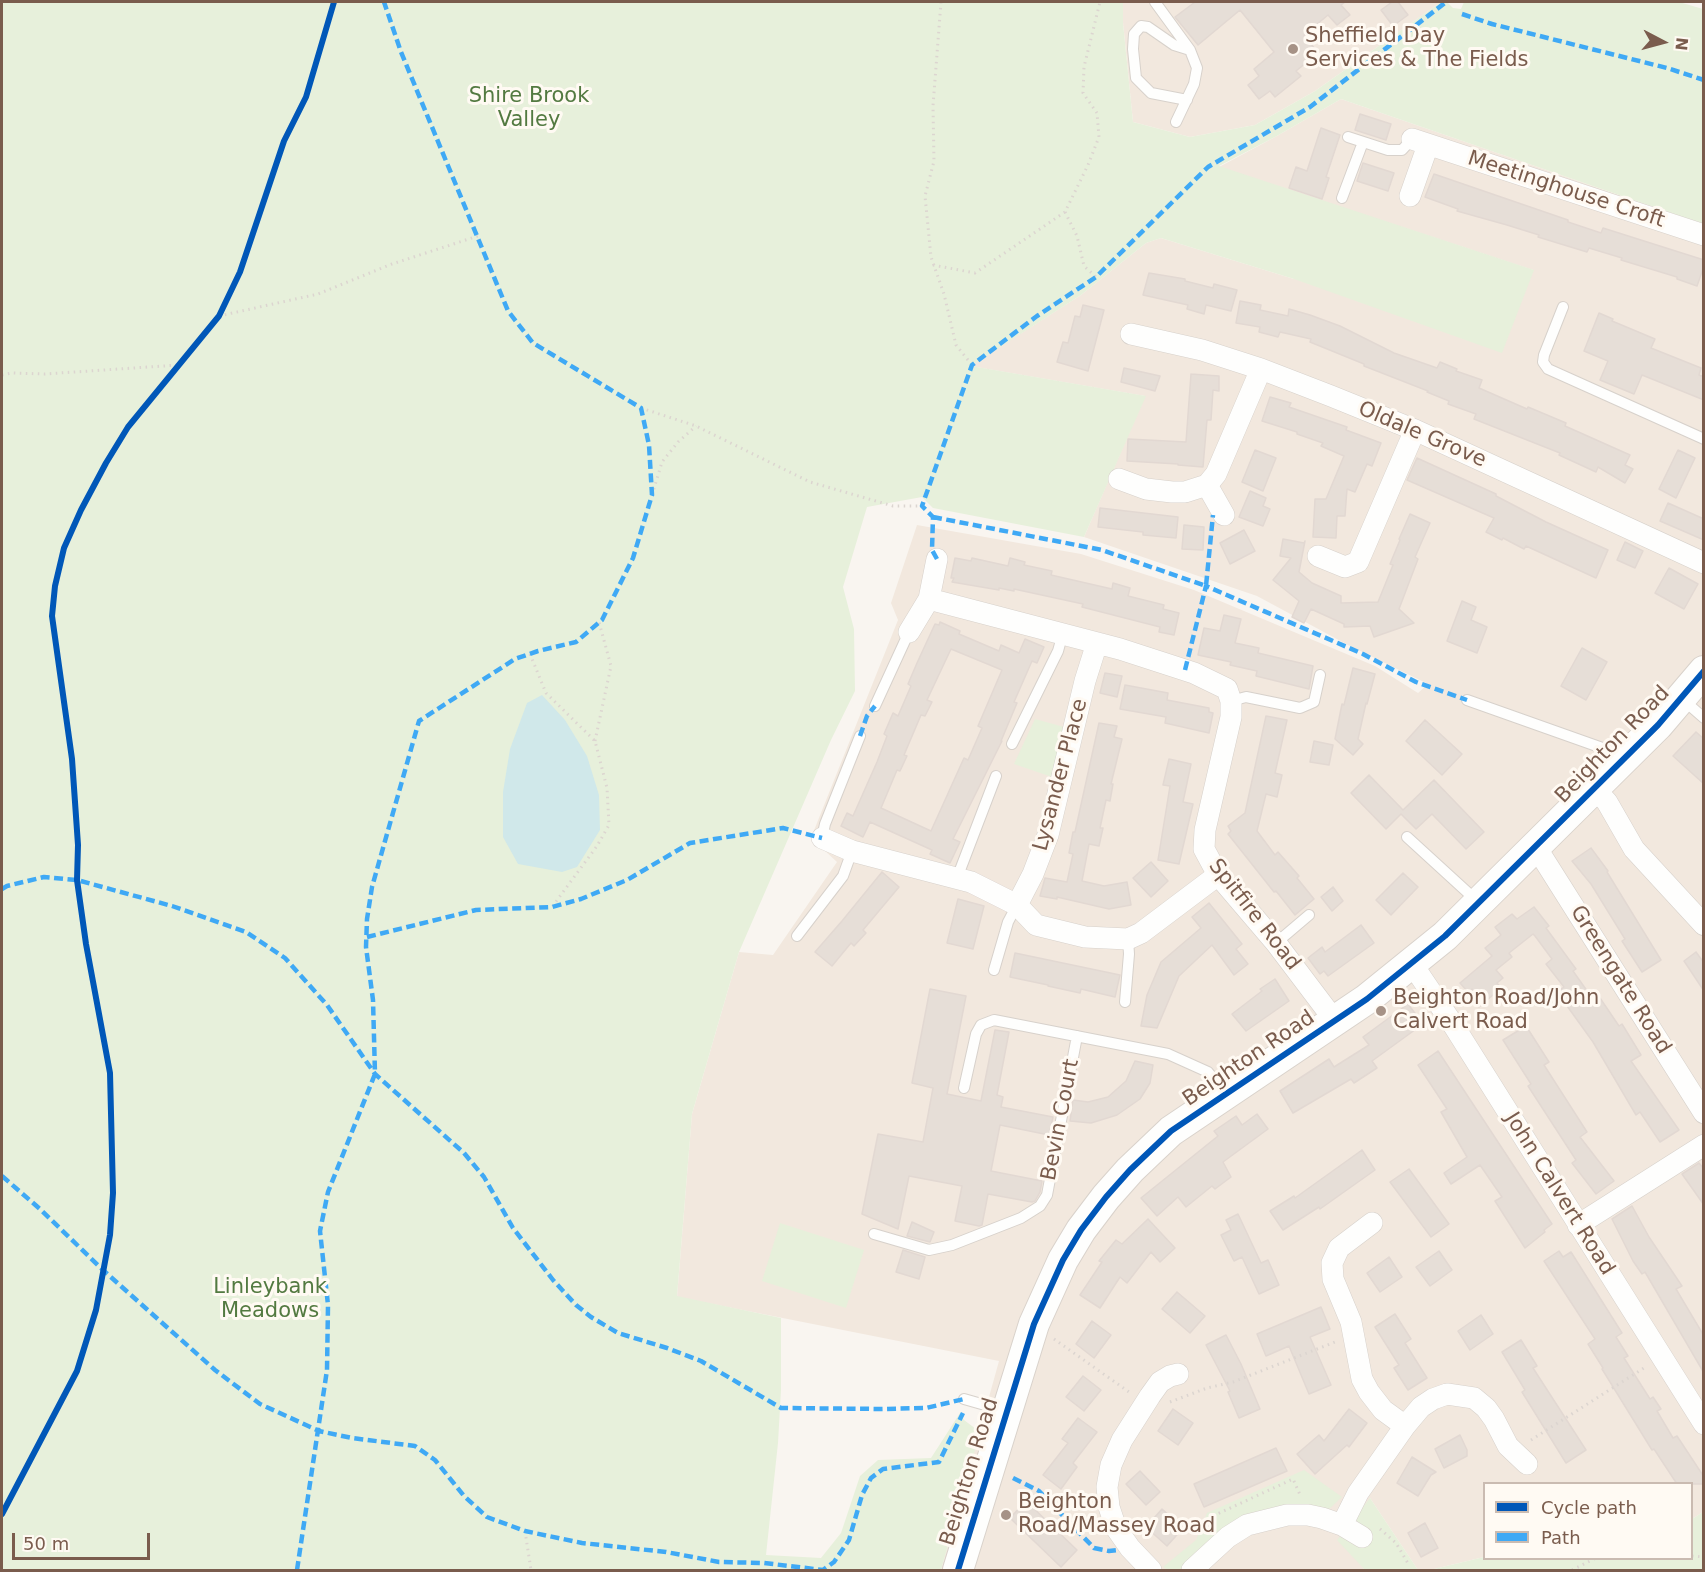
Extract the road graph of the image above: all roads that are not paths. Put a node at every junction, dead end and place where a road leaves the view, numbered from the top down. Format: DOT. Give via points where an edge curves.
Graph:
graph roads {
  1 [pos="1155,2"];
  2 [pos="1190,50"];
  3 [pos="1187,100"];
  4 [pos="1176,122"];
  5 [pos="1348,137"];
  6 [pos="1363,142"];
  7 [pos="1420,142"];
  8 [pos="1410,196"];
  9 [pos="1342,198"];
  10 [pos="1704,235"];
  11 [pos="1563,307"];
  12 [pos="1131,334"];
  13 [pos="1261,369"];
  14 [pos="1415,430"];
  15 [pos="1704,439"];
  16 [pos="1119,479"];
  17 [pos="1207,485"];
  18 [pos="1224,515"];
  19 [pos="1318,556"];
  20 [pos="937,559"];
  21 [pos="1704,563"];
  22 [pos="929,599"];
  23 [pos="909,632"];
  24 [pos="1063,633"];
  25 [pos="1097,643"];
  26 [pos="1704,671"];
  27 [pos="1320,675"];
  28 [pos="1681,698"];
  29 [pos="1467,699"];
  30 [pos="1232,701"];
  31 [pos="875,706"];
  32 [pos="1704,718"];
  33 [pos="860,736"];
  34 [pos="1012,744"];
  35 [pos="1621,763"];
  36 [pos="996,776"];
  37 [pos="1595,789"];
  38 [pos="1407,837"];
  39 [pos="822,838"];
  40 [pos="1534,848"];
  41 [pos="852,851"];
  42 [pos="1218,874"];
  43 [pos="957,878"];
  44 [pos="1480,903"];
  45 [pos="1017,905"];
  46 [pos="1309,915"];
  47 [pos="1704,925"];
  48 [pos="797,936"];
  49 [pos="1128,939"];
  50 [pos="1276,943"];
  51 [pos="1412,964"];
  52 [pos="994,970"];
  53 [pos="1125,1002"];
  54 [pos="1335,1021"];
  55 [pos="1077,1036"];
  56 [pos="964,1088"];
  57 [pos="1225,1094"];
  58 [pos="1704,1113"];
  59 [pos="1704,1145"];
  60 [pos="1372,1223"];
  61 [pos="1578,1224"];
  62 [pos="874,1234"];
  63 [pos="1178,1374"];
  64 [pos="964,1399"];
  65 [pos="1006,1411"];
  66 [pos="1704,1424"];
  67 [pos="1405,1426"];
  68 [pos="1527,1464"];
  69 [pos="1342,1525"];
  70 [pos="1369,1531"];
  71 [pos="958,1570"];
  72 [pos="1151,1570"];
  73 [pos="1192,1570"];
  1 -- 2 [label="lane"];
  2 -- 3 [label="lane" via="1197,68"];
  2 -- 3 [label="lane" via="1174,45 1148,27 1141,26 1134,34 1136,78 1151,93"];
  3 -- 4 [label="lane"];
  5 -- 6 [label="lane"];
  6 -- 7 [label="lane" via="1402,150"];
  6 -- 9 [label="lane"];
  7 -- 8 [label="street"];
  7 -- 10 [label="street, Meetinghouse Croft"];
  11 -- 15 [label="lane" via="1544,355 1548,369"];
  12 -- 13 [label="street, Oldale Grove" via="1202,350"];
  13 -- 14 [label="street, Oldale Grove"];
  13 -- 17 [label="street" via="1216,474"];
  14 -- 19 [label="street" via="1358,562 1345,567"];
  14 -- 21 [label="street, Oldale Grove"];
  16 -- 17 [label="street" via="1146,489 1172,492"];
  17 -- 18 [label="street"];
  20 -- 22 [label="street"];
  22 -- 23 [label="street"];
  22 -- 24 [label="street"];
  23 -- 31 [label="lane"];
  24 -- 25 [label="street"];
  24 -- 34 [label="lane"];
  25 -- 30 [label="street" via="1218,683 1227,689"];
  25 -- 45 [label="street, Lysander Place" via="1048,835"];
  26 -- 28 [label="street, Beighton Road"];
  27 -- 30 [label="lane" via="1314,702 1300,708 1246,697"];
  28 -- 32 [label="lane"];
  28 -- 35 [label="street, Beighton Road"];
  29 -- 35 [label="lane" via="1608,750"];
  30 -- 42 [label="street, Spitfire Road" via="1205,830 1204,849"];
  33 -- 39 [label="lane"];
  35 -- 37 [label="street, Beighton Road"];
  36 -- 43 [label="lane"];
  37 -- 40 [label="street, Beighton Road"];
  37 -- 47 [label="street" via="1634,849"];
  38 -- 44 [label="lane"];
  39 -- 41 [label="street"];
  40 -- 44 [label="street, Beighton Road"];
  40 -- 58 [label="street, Greengate Road"];
  41 -- 43 [label="street"];
  41 -- 48 [label="lane" via="843,876"];
  42 -- 49 [label="street"];
  42 -- 50 [label="street, Spitfire Road"];
  43 -- 45 [label="street"];
  44 -- 51 [label="street, Beighton Road"];
  45 -- 49 [label="street" via="1036,925 1085,937"];
  45 -- 52 [label="lane"];
  46 -- 50 [label="lane"];
  49 -- 53 [label="lane"];
  50 -- 54 [label="street, Spitfire Road"];
  51 -- 54 [label="street, Beighton Road"];
  51 -- 61 [label="street, John Calvert Road"];
  54 -- 57 [label="street, Beighton Road"];
  55 -- 56 [label="lane, Bevin Court" via="994,1020 986,1022 976,1034"];
  55 -- 57 [label="lane, Bevin Court" via="1188,1061 1208,1072"];
  55 -- 62 [label="lane, Bevin Court" via="1047,1195 1040,1206 1001,1226 929,1250"];
  57 -- 65 [label="street, Beighton Road" via="1172,1131 1130,1170 1081,1230 1038,1313"];
  59 -- 61 [label="street"];
  60 -- 67 [label="street" via="1339,1248 1332,1263 1333,1279 1351,1322 1362,1379 1383,1410"];
  61 -- 66 [label="street, John Calvert Road"];
  63 -- 72 [label="street" via="1160,1382 1122,1440 1107,1487 1116,1528"];
  64 -- 65 [label="lane"];
  65 -- 71 [label="street, Beighton Road"];
  67 -- 68 [label="street" via="1433,1399 1447,1394 1474,1398 1494,1419 1508,1446"];
  67 -- 69 [label="street" via="1364,1484"];
  69 -- 70 [label="street"];
  69 -- 73 [label="street" via="1308,1515 1287,1515 1247,1525"];
}
